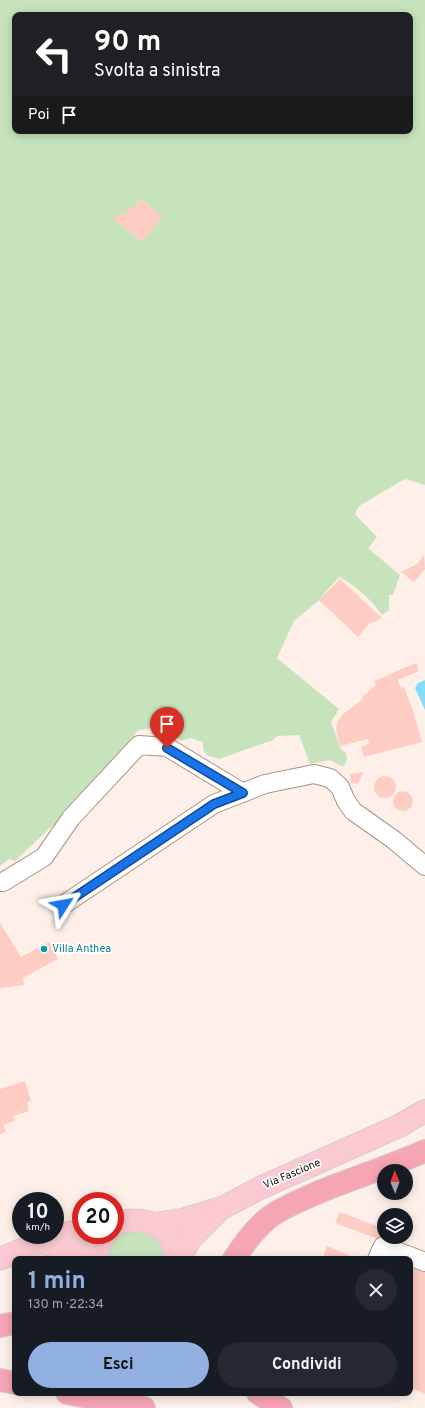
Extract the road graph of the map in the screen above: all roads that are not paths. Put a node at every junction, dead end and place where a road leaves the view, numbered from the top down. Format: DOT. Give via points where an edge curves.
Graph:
graph roads {
  1 [pos="243,793"];
  2 [pos="425,866"];
  3 [pos="3,882"];
  4 [pos="63,905"];
  5 [pos="425,1111"];
  6 [pos="425,1151"];
  7 [pos="222,1208"];
  8 [pos="124,1223"];
  9 [pos="155,1224"];
  10 [pos="33,1244"];
  11 [pos="48,1244"];
  12 [pos="100,1244"];
  13 [pos="88,1256"];
  14 [pos="96,1256"];
  15 [pos="174,1256"];
  16 [pos="181,1256"];
  17 [pos="236,1256"];
  18 [pos="378,1256"];
  19 [pos="409,1256"];
  20 [pos="413,1257"];
  21 [pos="0,1259"];
  22 [pos="425,1262"];
  23 [pos="12,1324"];
  24 [pos="0,1326"];
  25 [pos="0,1380"];
  26 [pos="12,1382"];
  27 [pos="82,1396"];
  28 [pos="263,1396"];
  29 [pos="144,1408"];
  30 [pos="281,1408"];
  1 -- 2 [label="lane" via="265,784 314,774 330,778 340,787 353,811"];
  1 -- 3 [label="lane" via="167,748 138,745 71,818 44,857"];
  1 -- 4 [label="lane" via="214,804"];
  5 -- 7 [label="main road, Via Fascione" via="399,1126 260,1188"];
  6 -- 17 [label="highway" via="284,1208 267,1219"];
  7 -- 9 [label="main road, Via Fascione" via="182,1220"];
  7 -- 16 [label="main road" via="190,1239"];
  8 -- 9 [label="main road" via="135,1220"];
  9 -- 15 [label="main road" via="172,1242"];
  10 -- 21 [label="main road"];
  11 -- 13 [label="main road" via="70,1248"];
  12 -- 14 [label="main road"];
  18 -- 19 [label="lane" via="383,1246"];
  20 -- 22 [label="lane"];
  23 -- 24 [label="highway"];
  25 -- 26 [label="highway"];
  27 -- 29 [label="highway"];
  28 -- 30 [label="highway"];
}
